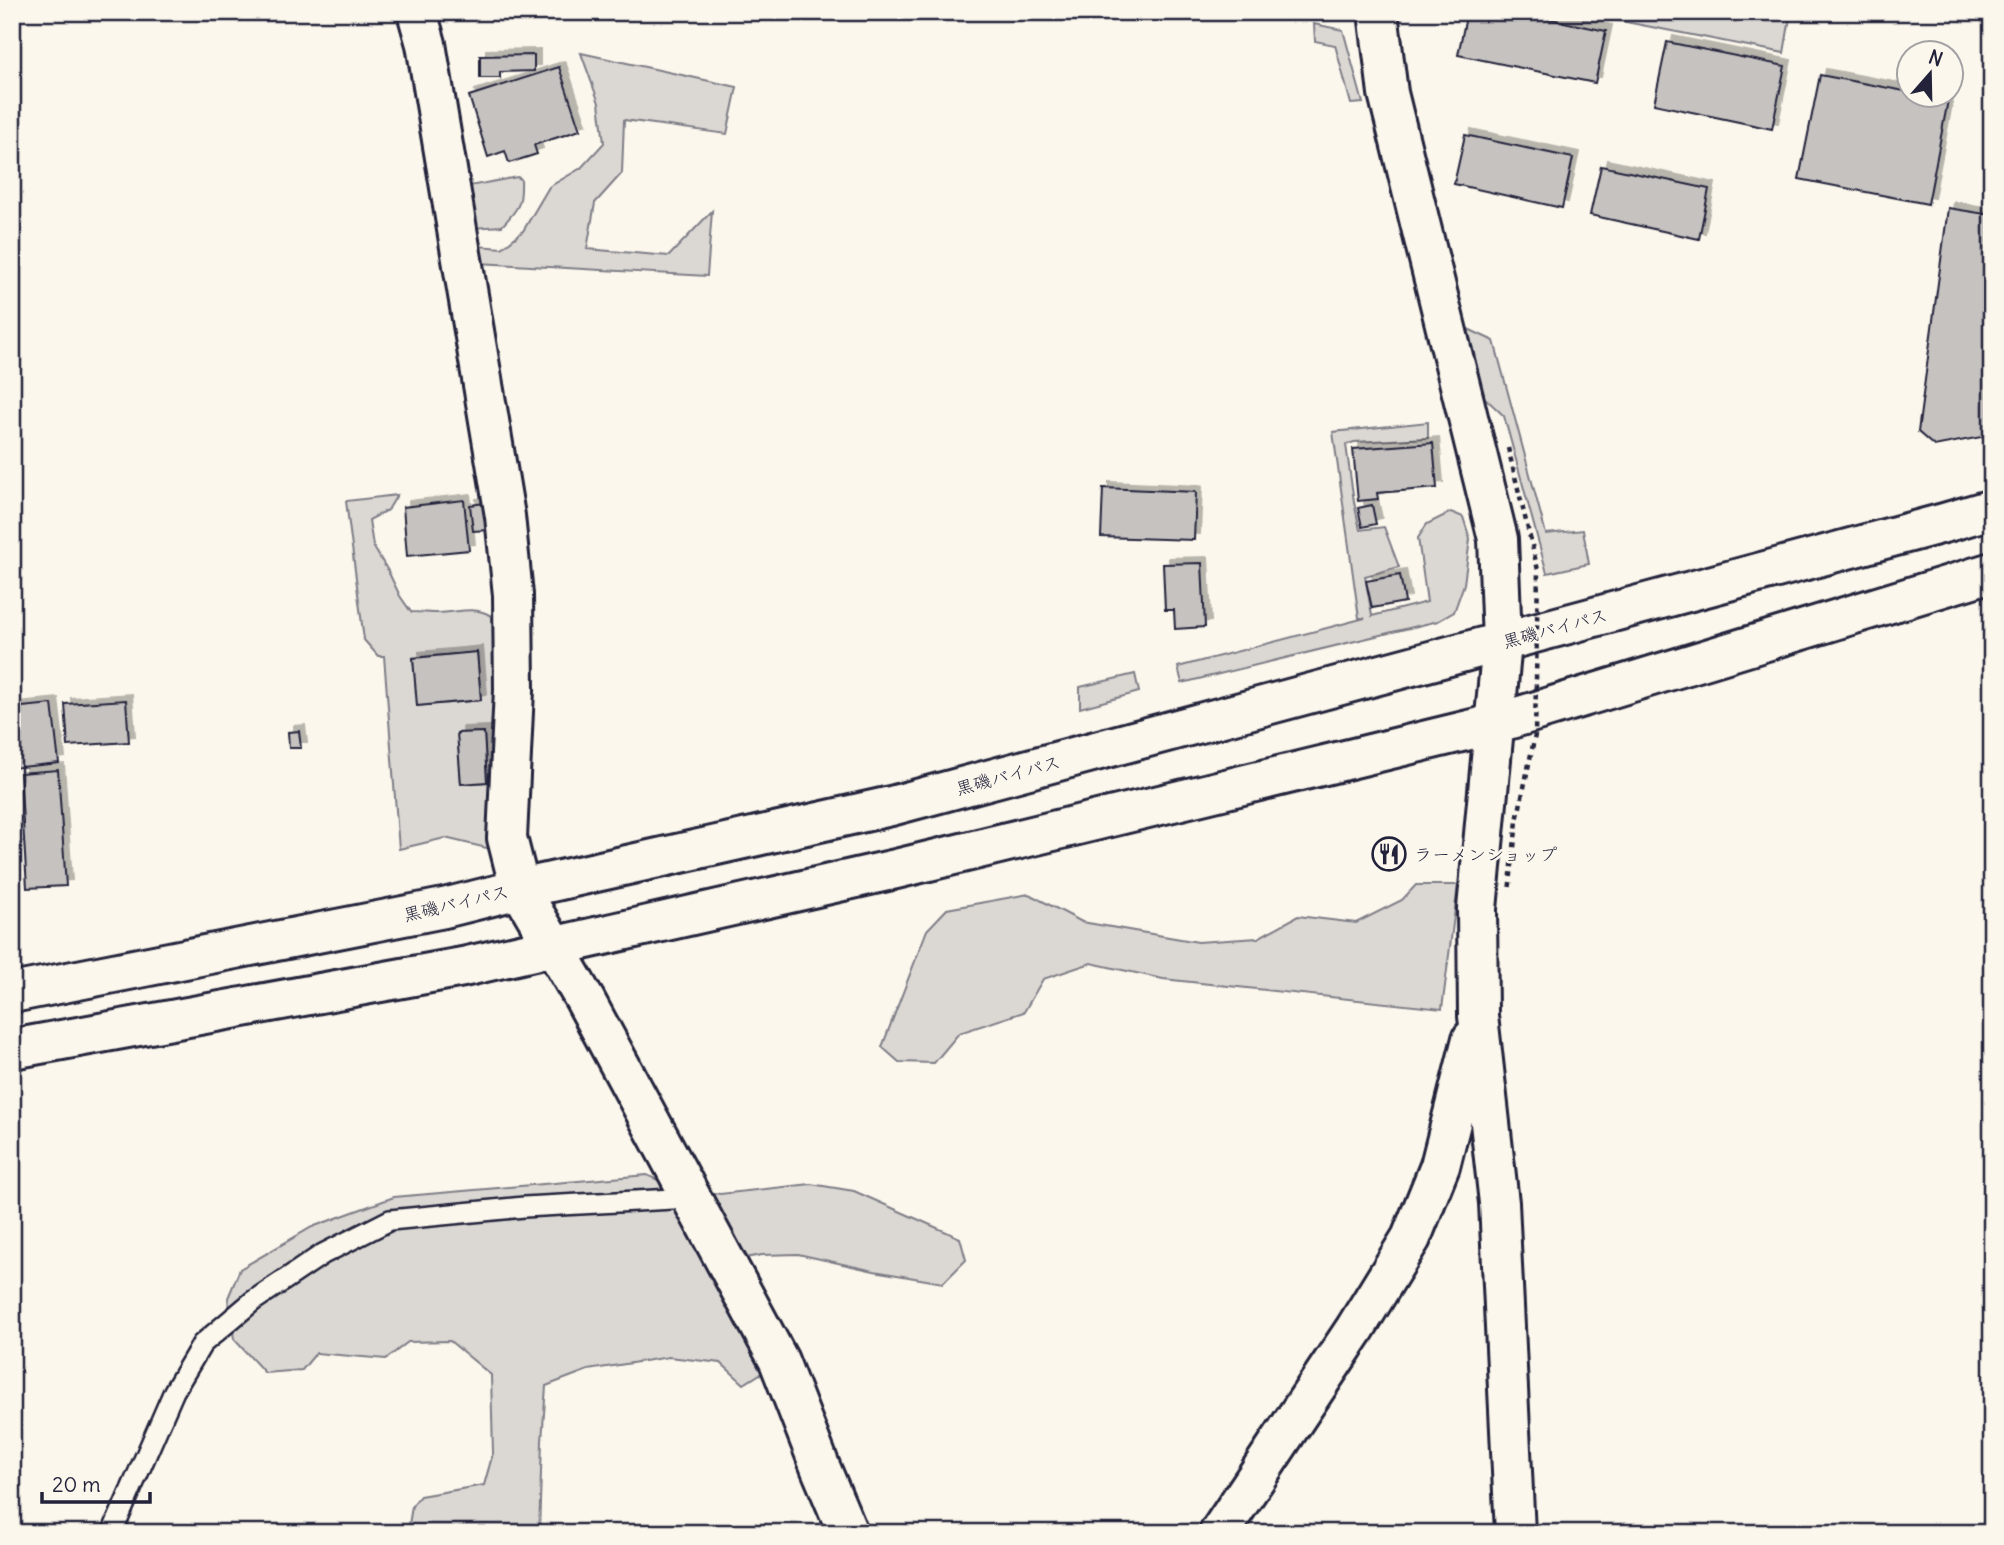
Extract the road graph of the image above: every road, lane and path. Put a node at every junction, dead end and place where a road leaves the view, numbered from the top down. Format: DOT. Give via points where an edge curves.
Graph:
graph roads {
  1 [pos="417,12"];
  2 [pos="1378,12"];
  3 [pos="1508,448"];
  4 [pos="1992,509"];
  5 [pos="1992,572"];
  6 [pos="1502,642"];
  7 [pos="1494,724"];
  8 [pos="520,888"];
  9 [pos="1509,892"];
  10 [pos="554,946"];
  11 [pos="12,993"];
  12 [pos="1478,1016"];
  13 [pos="12,1049"];
  14 [pos="692,1198"];
  15 [pos="112,1533"];
  16 [pos="848,1533"];
  17 [pos="1219,1533"];
  18 [pos="1516,1533"];
  1 -- 8 [label="main road" via="505,516 514,622 507,838"];
  2 -- 6 [label="main road" via="1388,93 1498,540"];
  3 -- 9 [label="path, bridge" via="1538,570 1535,735 1517,821"];
  4 -- 6 [label="main road, 黒磯バイパス"];
  5 -- 7 [label="main road"];
  6 -- 7 [label="main road"];
  6 -- 8 [label="main road, 黒磯バイパス" via="891,806"];
  7 -- 10 [label="main road" via="896,869"];
  7 -- 12 [label="main road" via="1477,909"];
  8 -- 10 [label="main road"];
  8 -- 11 [label="main road, 黒磯バイパス" via="444,908"];
  10 -- 13 [label="main road" via="463,968"];
  10 -- 14 [label="main road"];
  12 -- 17 [label="main road" via="1440,1166 1410,1238"];
  12 -- 18 [label="main road" via="1499,1203"];
  14 -- 15 [label="lane" via="390,1220 323,1254 253,1301 202,1344 174,1391"];
  14 -- 16 [label="main road" via="779,1361"];
}
